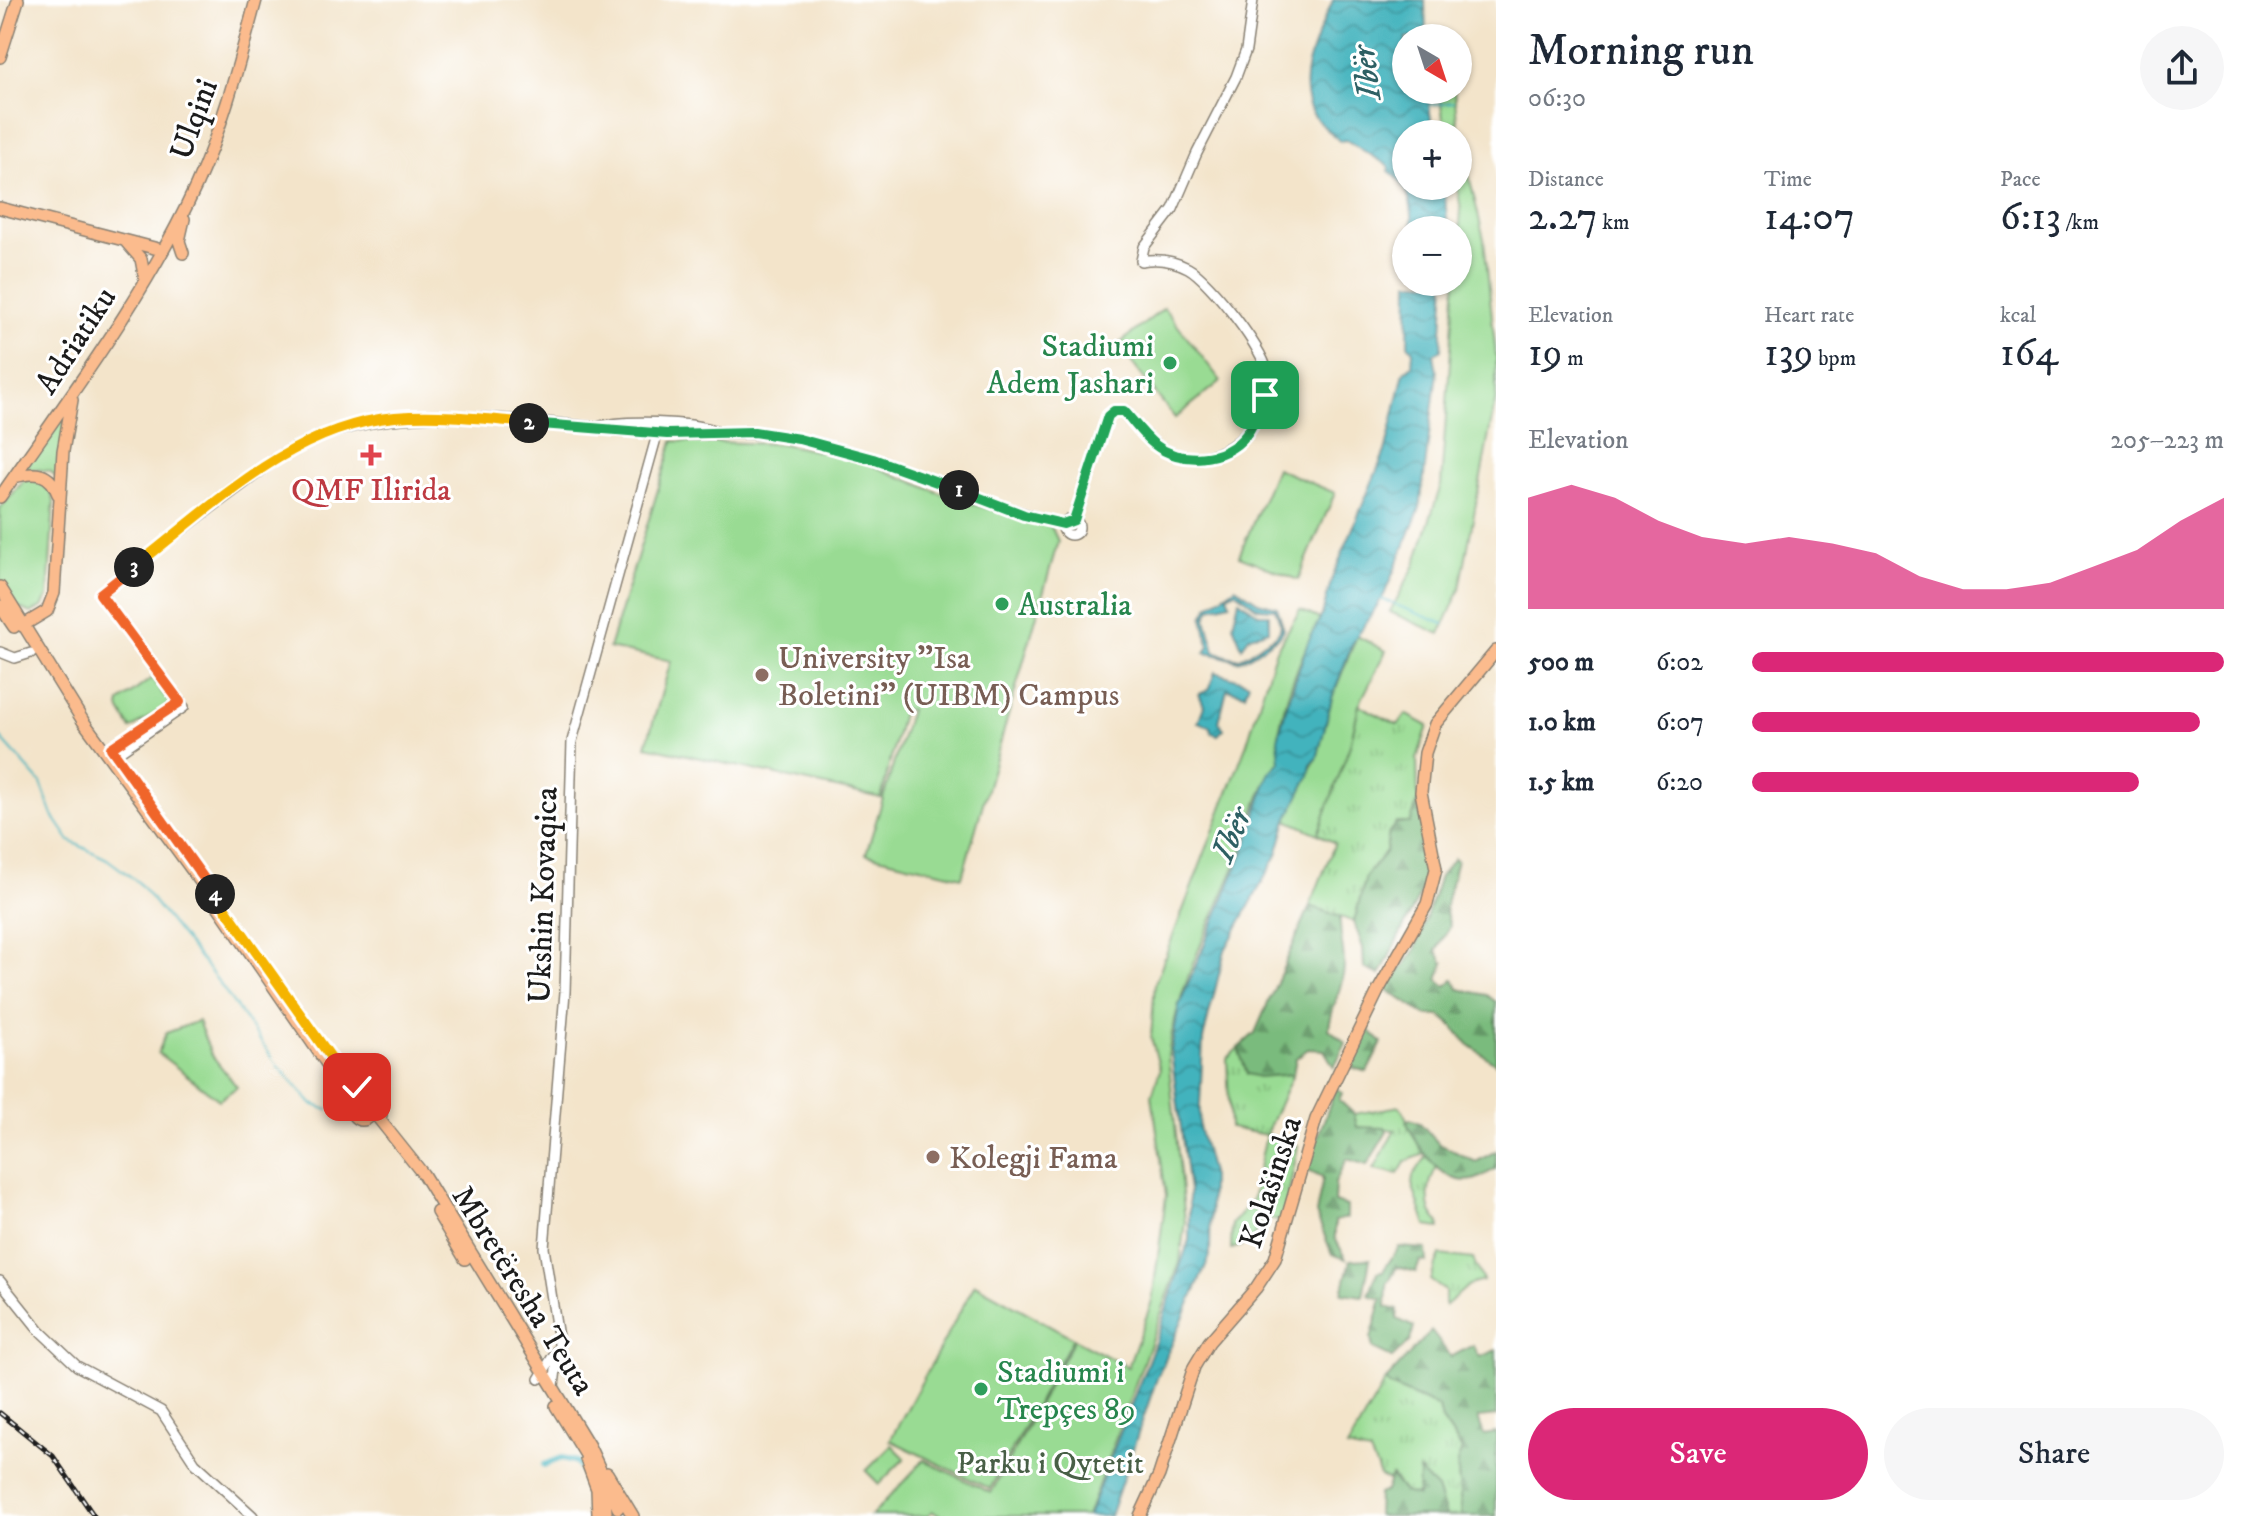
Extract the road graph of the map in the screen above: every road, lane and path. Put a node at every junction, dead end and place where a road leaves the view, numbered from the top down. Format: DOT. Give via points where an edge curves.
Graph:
graph roads {
  1 [pos="18,0"];
  2 [pos="256,0"];
  3 [pos="1253,0"];
  4 [pos="0,57"];
  5 [pos="0,206"];
  6 [pos="186,208"];
  7 [pos="175,227"];
  8 [pos="132,242"];
  9 [pos="160,253"];
  10 [pos="183,253"];
  11 [pos="145,280"];
  12 [pos="73,392"];
  13 [pos="664,429"];
  14 [pos="14,477"];
  15 [pos="0,497"];
  16 [pos="59,499"];
  17 [pos="1074,520"];
  18 [pos="1063,524"];
  19 [pos="0,587"];
  20 [pos="0,606"];
  21 [pos="37,618"];
  22 [pos="22,626"];
  23 [pos="32,648"];
  24 [pos="1496,651"];
  25 [pos="0,652"];
  26 [pos="59,680"];
  27 [pos="83,721"];
  28 [pos="110,753"];
  29 [pos="353,1095"];
  30 [pos="371,1109"];
  31 [pos="363,1119"];
  32 [pos="402,1145"];
  33 [pos="0,1281"];
  34 [pos="557,1332"];
  35 [pos="532,1354"];
  36 [pos="553,1357"];
  37 [pos="542,1376"];
  38 [pos="555,1389"];
  39 [pos="595,1456"];
  40 [pos="629,1482"];
  41 [pos="614,1483"];
  42 [pos="606,1513"];
  43 [pos="253,1516"];
  44 [pos="631,1516"];
  45 [pos="1140,1516"];
  1 -- 4 [label="main road"];
  2 -- 6 [label="main road, Ulqini" via="220,126"];
  3 -- 17 [label="street" via="1236,77 1173,209 1144,247 1141,261 1171,262 1197,274 1264,361 1268,381 1249,432 1211,456 1172,454 1153,443 1124,411 1114,411"];
  5 -- 8 [label="main road"];
  6 -- 7 [label="main road, Ulqini"];
  6 -- 10 [label="main road" via="179,241"];
  7 -- 8 [label="main road" via="157,238"];
  7 -- 9 [label="main road, Ulqini"];
  8 -- 9 [label="main road"];
  8 -- 11 [label="main road"];
  9 -- 11 [label="main road, Adriatiku"];
  11 -- 12 [label="main road, Adriatiku"];
  12 -- 14 [label="main road, Adriatiku"];
  12 -- 16 [label="main road"];
  13 -- 18 [label="street" via="799,439"];
  13 -- 28 [label="street" via="407,417 345,428 286,452 100,594 182,705"];
  13 -- 34 [label="street, Ukshin Kovaqica" via="572,741 565,992 544,1248"];
  14 -- 15 [label="main road, Adriatiku"];
  14 -- 16 [label="main road" via="43,475 53,482"];
  16 -- 21 [label="main road" via="54,593 50,607"];
  17 -- 18 [label="street"];
  17 -- 18 [label="street" via="1079,528 1073,536 1066,534"];
  19 -- 22 [label="main road"];
  20 -- 23 [label="main road"];
  21 -- 22 [label="main road"];
  21 -- 23 [label="main road"];
  22 -- 23 [label="main road"];
  23 -- 25 [label="street" via="15,658"];
  23 -- 26 [label="main road"];
  23 -- 27 [label="main road"];
  24 -- 45 [label="main road, Kolašinska" via="1435,724 1425,753 1421,792 1436,869 1419,923 1379,989 1316,1119 1281,1246 1256,1288 1194,1367"];
  26 -- 27 [label="main road"];
  26 -- 28 [label="main road"];
  27 -- 28 [label="main road"];
  28 -- 29 [label="main road"];
  29 -- 30 [label="main road, Mbretëresha Teuta"];
  29 -- 31 [label="main road, Mbretëresha Teuta" via="353,1115"];
  29 -- 32 [label="main road" via="374,1101"];
  30 -- 31 [label="main road"];
  30 -- 32 [label="main road, Mbretëresha Teuta"];
  31 -- 37 [label="main road, Mbretëresha Teuta" via="377,1125 408,1165"];
  32 -- 35 [label="main road, Mbretëresha Teuta"];
  33 -- 43 [label="street" via="77,1366 161,1411 195,1463"];
  34 -- 36 [label="street, Ukshin Kovaqica"];
  34 -- 38 [label="street, Ukshin Kovaqica"];
  35 -- 36 [label="street" via="543,1360"];
  35 -- 37 [label="main road, Mbretëresha Teuta"];
  36 -- 37 [label="street, Ukshin Kovaqica"];
  37 -- 38 [label="main road, Mbretëresha Teuta"];
  37 -- 42 [label="main road, Mbretëresha Teuta" via="603,1487"];
  38 -- 39 [label="main road, Mbretëresha Teuta"];
  39 -- 41 [label="main road"];
  39 -- 42 [label="main road, Mbretëresha Teuta"];
  40 -- 41 [label="main road"];
  41 -- 44 [label="main road"];
  42 -- 44 [label="main road"];
}
